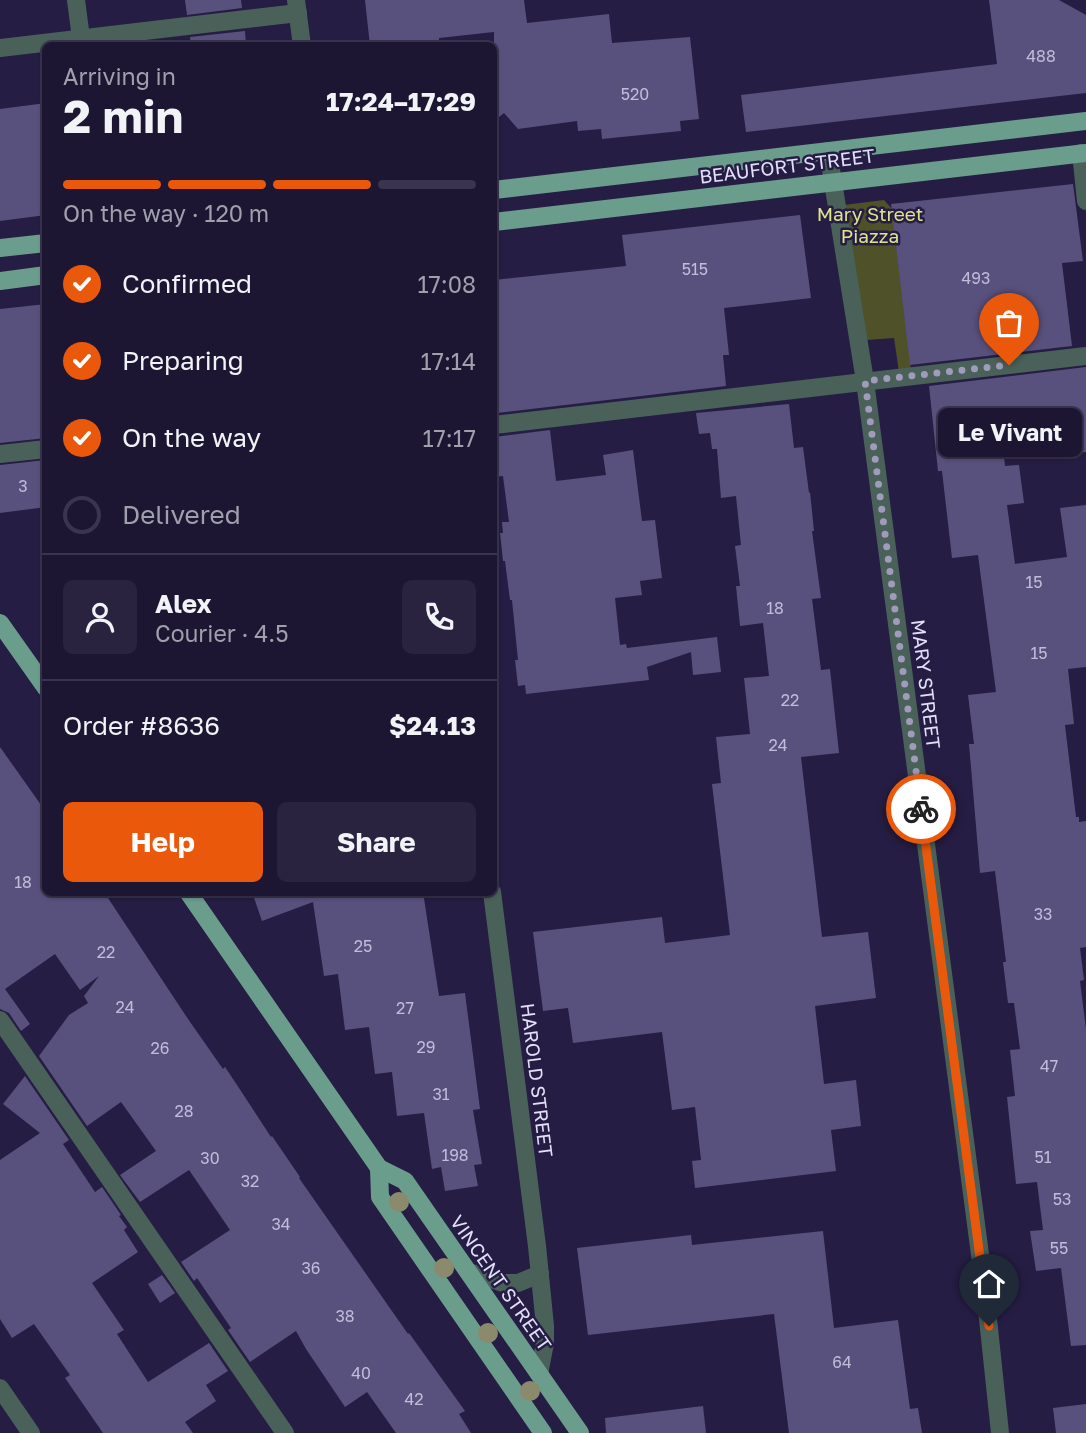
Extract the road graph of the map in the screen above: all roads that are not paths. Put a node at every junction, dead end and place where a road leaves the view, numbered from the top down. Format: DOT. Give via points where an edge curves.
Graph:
graph roads {
  1 [pos="76,0"];
  2 [pos="297,6"];
  3 [pos="81,38"];
  4 [pos="49,42"];
  5 [pos="302,42"];
  6 [pos="42,43"];
  7 [pos="0,48"];
  8 [pos="1086,121"];
  9 [pos="828,151"];
  10 [pos="1084,153"];
  11 [pos="833,182"];
  12 [pos="497,190"];
  13 [pos="1086,201"];
  14 [pos="497,222"];
  15 [pos="42,243"];
  16 [pos="0,248"];
  17 [pos="42,276"];
  18 [pos="0,281"];
  19 [pos="1086,356"];
  20 [pos="865,381"];
  21 [pos="497,425"];
  22 [pos="42,449"];
  23 [pos="0,454"];
  24 [pos="0,622"];
  25 [pos="42,682"];
  26 [pos="191,896"];
  27 [pos="493,896"];
  28 [pos="0,1020"];
  29 [pos="379,1168"];
  30 [pos="469,1272"];
  31 [pos="540,1274"];
  32 [pos="539,1374"];
  33 [pos="0,1388"];
  34 [pos="32,1433"];
  35 [pos="285,1433"];
  36 [pos="542,1433"];
  37 [pos="580,1433"];
  38 [pos="1000,1433"];
  1 -- 3 [label="street"];
  2 -- 3 [label="street"];
  2 -- 5 [label="street"];
  3 -- 4 [label="street"];
  6 -- 7 [label="street"];
  8 -- 9 [label="main road, BEAUFORT STREET"];
  9 -- 11 [label="street, MARY STREET"];
  9 -- 12 [label="main road, BEAUFORT STREET"];
  10 -- 11 [label="main road, BEAUFORT STREET"];
  10 -- 13 [label="street"];
  11 -- 14 [label="main road, BEAUFORT STREET"];
  11 -- 20 [label="street, MARY STREET"];
  15 -- 16 [label="main road"];
  17 -- 18 [label="main road"];
  19 -- 20 [label="street"];
  20 -- 21 [label="street"];
  20 -- 38 [label="street, MARY STREET"];
  22 -- 23 [label="street"];
  24 -- 25 [label="main road"];
  26 -- 29 [label="main road, VINCENT STREET"];
  27 -- 31 [label="street, HAROLD STREET"];
  28 -- 35 [label="street"];
  29 -- 30 [label="main road, VINCENT STREET" via="405,1181"];
  29 -- 36 [label="main road, VINCENT STREET" via="380,1197"];
  30 -- 31 [label="street" via="503,1283 518,1283"];
  30 -- 32 [label="main road, VINCENT STREET"];
  31 -- 32 [label="street, HAROLD STREET" via="545,1343"];
  32 -- 37 [label="main road, VINCENT STREET"];
  33 -- 34 [label="street"];
}
